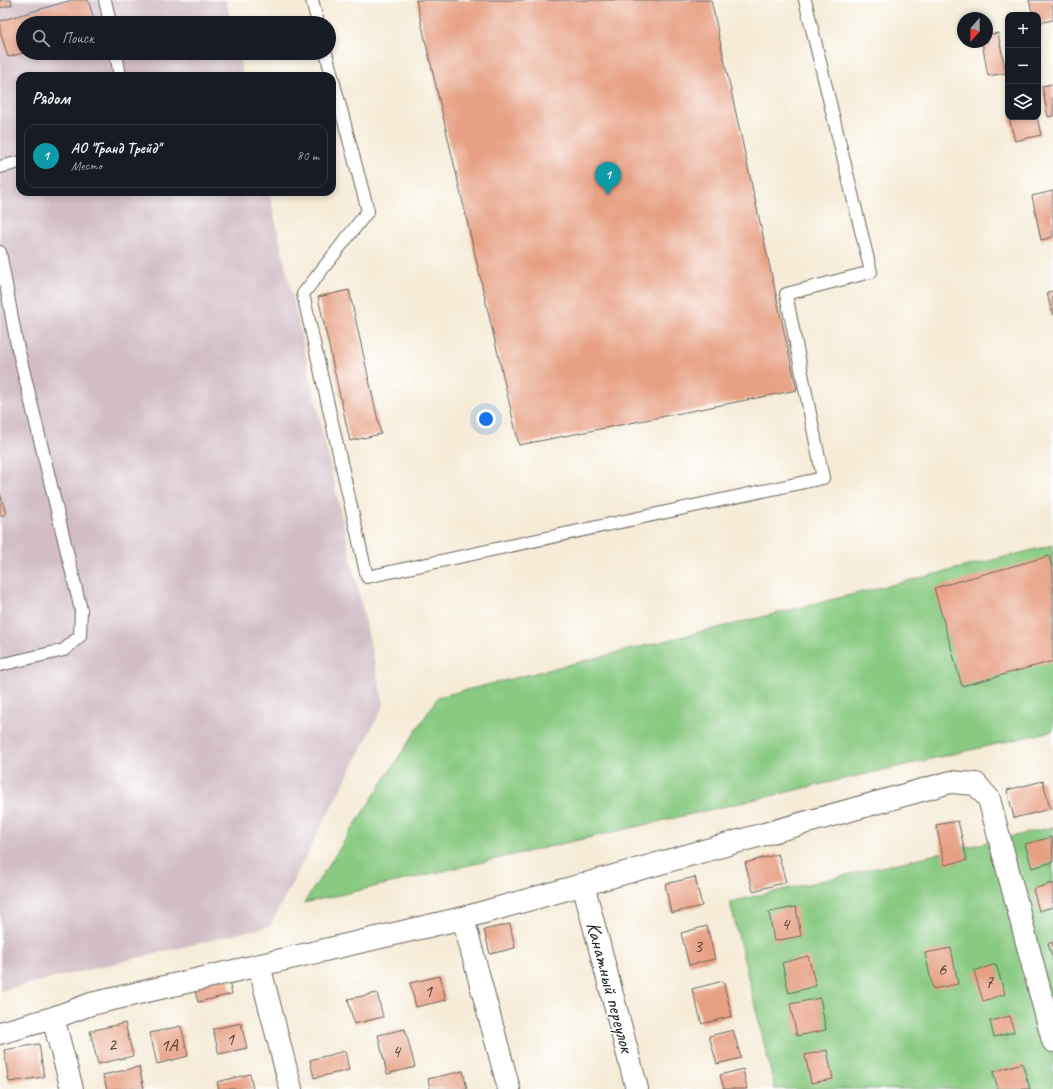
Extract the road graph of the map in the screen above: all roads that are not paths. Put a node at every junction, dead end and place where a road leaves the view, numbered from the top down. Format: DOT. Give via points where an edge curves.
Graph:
graph roads {
  1 [pos="105,0"];
  2 [pos="312,0"];
  3 [pos="805,0"];
  4 [pos="108,16"];
  5 [pos="316,16"];
  6 [pos="117,60"];
  7 [pos="328,60"];
  8 [pos="119,72"];
  9 [pos="331,72"];
  10 [pos="336,91"];
  11 [pos="16,163"];
  12 [pos="0,167"];
  13 [pos="0,252"];
  14 [pos="0,666"];
  15 [pos="583,884"];
  16 [pos="463,918"];
  17 [pos="259,965"];
  18 [pos="53,1018"];
  19 [pos="0,1033"];
  20 [pos="1053,1040"];
  21 [pos="72,1089"];
  22 [pos="291,1089"];
  23 [pos="509,1089"];
  24 [pos="636,1089"];
  1 -- 4 [label="lane"];
  2 -- 5 [label="lane"];
  3 -- 10 [label="lane" via="871,272 786,294 823,478 367,578 303,294 368,211"];
  6 -- 8 [label="lane"];
  7 -- 9 [label="lane"];
  11 -- 12 [label="lane"];
  13 -- 14 [label="lane" via="16,340 81,610 80,636 64,650"];
  15 -- 16 [label="street"];
  15 -- 20 [label="street" via="951,782 976,784 989,799"];
  15 -- 24 [label="street, Канатный переулок"];
  16 -- 17 [label="street"];
  16 -- 23 [label="street"];
  17 -- 18 [label="street" via="91,1004"];
  17 -- 22 [label="street"];
  18 -- 19 [label="street"];
  18 -- 21 [label="street"];
}
